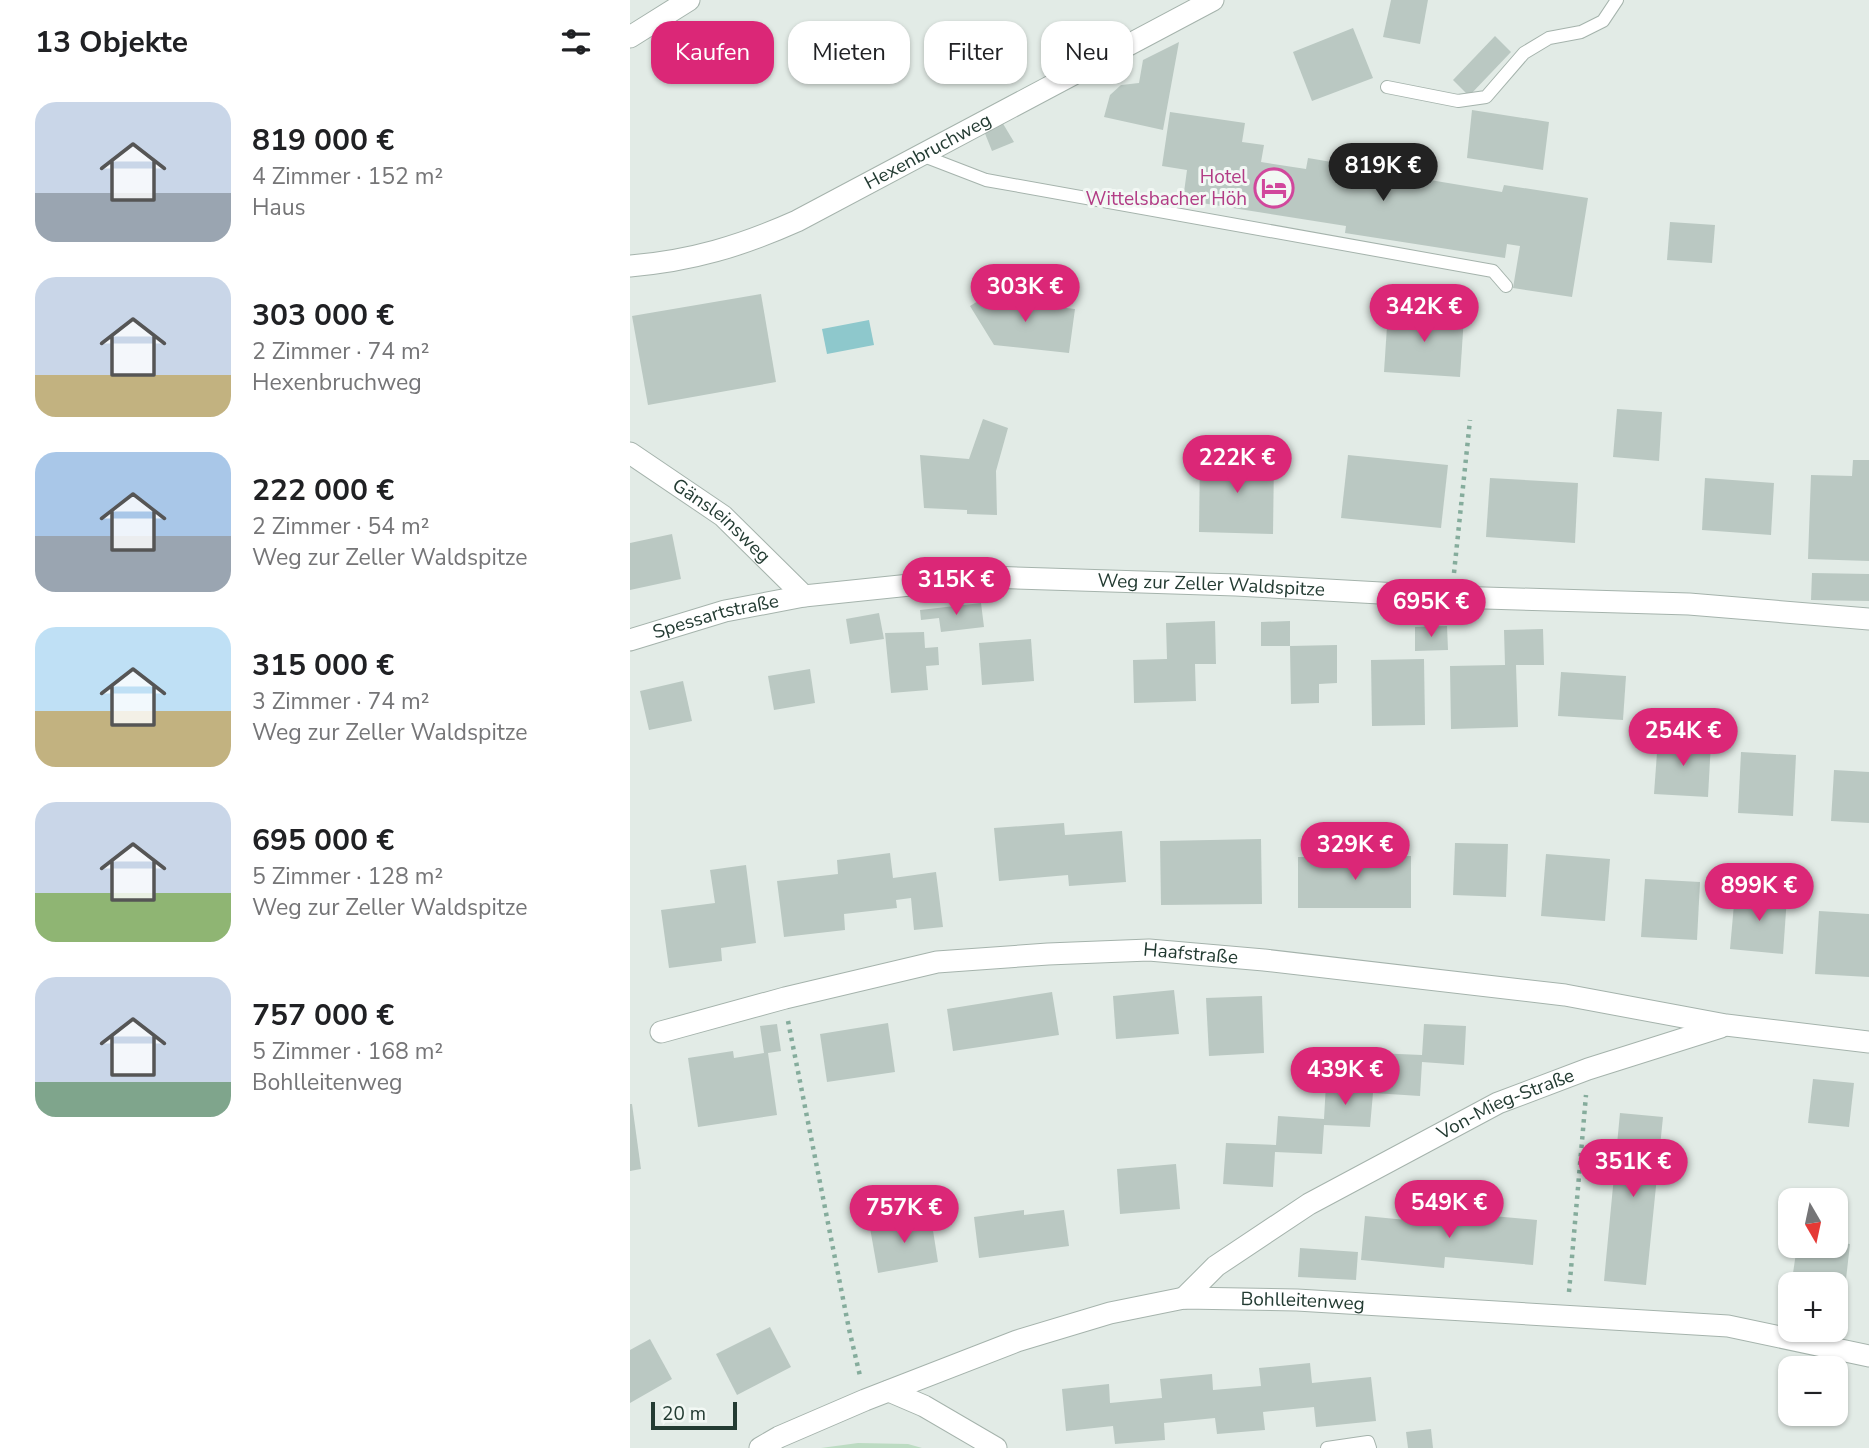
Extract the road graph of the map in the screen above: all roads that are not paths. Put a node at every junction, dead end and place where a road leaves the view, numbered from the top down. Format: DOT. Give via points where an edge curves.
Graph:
graph roads {
  1 [pos="689,0"];
  2 [pos="1213,0"];
  3 [pos="1617,0"];
  4 [pos="630,37"];
  5 [pos="1387,88"];
  6 [pos="921,155"];
  7 [pos="630,266"];
  8 [pos="1506,286"];
  9 [pos="630,453"];
  10 [pos="804,596"];
  11 [pos="1869,619"];
  12 [pos="630,640"];
  13 [pos="1726,1025"];
  14 [pos="661,1032"];
  15 [pos="1869,1042"];
  16 [pos="1184,1298"];
  17 [pos="1869,1356"];
  18 [pos="890,1391"];
  19 [pos="760,1448"];
  20 [pos="996,1448"];
  21 [pos="1327,1448"];
  22 [pos="1370,1448"];
  1 -- 4 [label="street"];
  2 -- 6 [label="street, Hexenbruchweg"];
  3 -- 5 [label="lane" via="1603,21 1581,32 1549,38 1524,53 1486,97 1458,101"];
  6 -- 7 [label="street, Hexenbruchweg" via="754,240 697,257"];
  6 -- 8 [label="lane" via="986,180 1493,271"];
  9 -- 10 [label="street, Gänsleinsweg" via="723,516"];
  10 -- 11 [label="street, Weg zur Zeller Waldspitze" via="987,577 1689,604"];
  10 -- 12 [label="street, Spessartstraße" via="725,611"];
  13 -- 14 [label="street, Haafstraße" via="1565,995 1149,950 937,962"];
  13 -- 15 [label="street, Von-Mieg-Straße"];
  13 -- 16 [label="street, Von-Mieg-Straße" via="1498,1103 1309,1204 1216,1266"];
  16 -- 17 [label="street, Bohlleitenweg" via="1297,1300 1728,1326"];
  16 -- 18 [label="street, Bohlleitenweg" via="1110,1313 1017,1341"];
  18 -- 19 [label="street, Bohlleitenweg"];
  18 -- 20 [label="street"];
  21 -- 22 [label="lane" via="1368,1442"];
}
